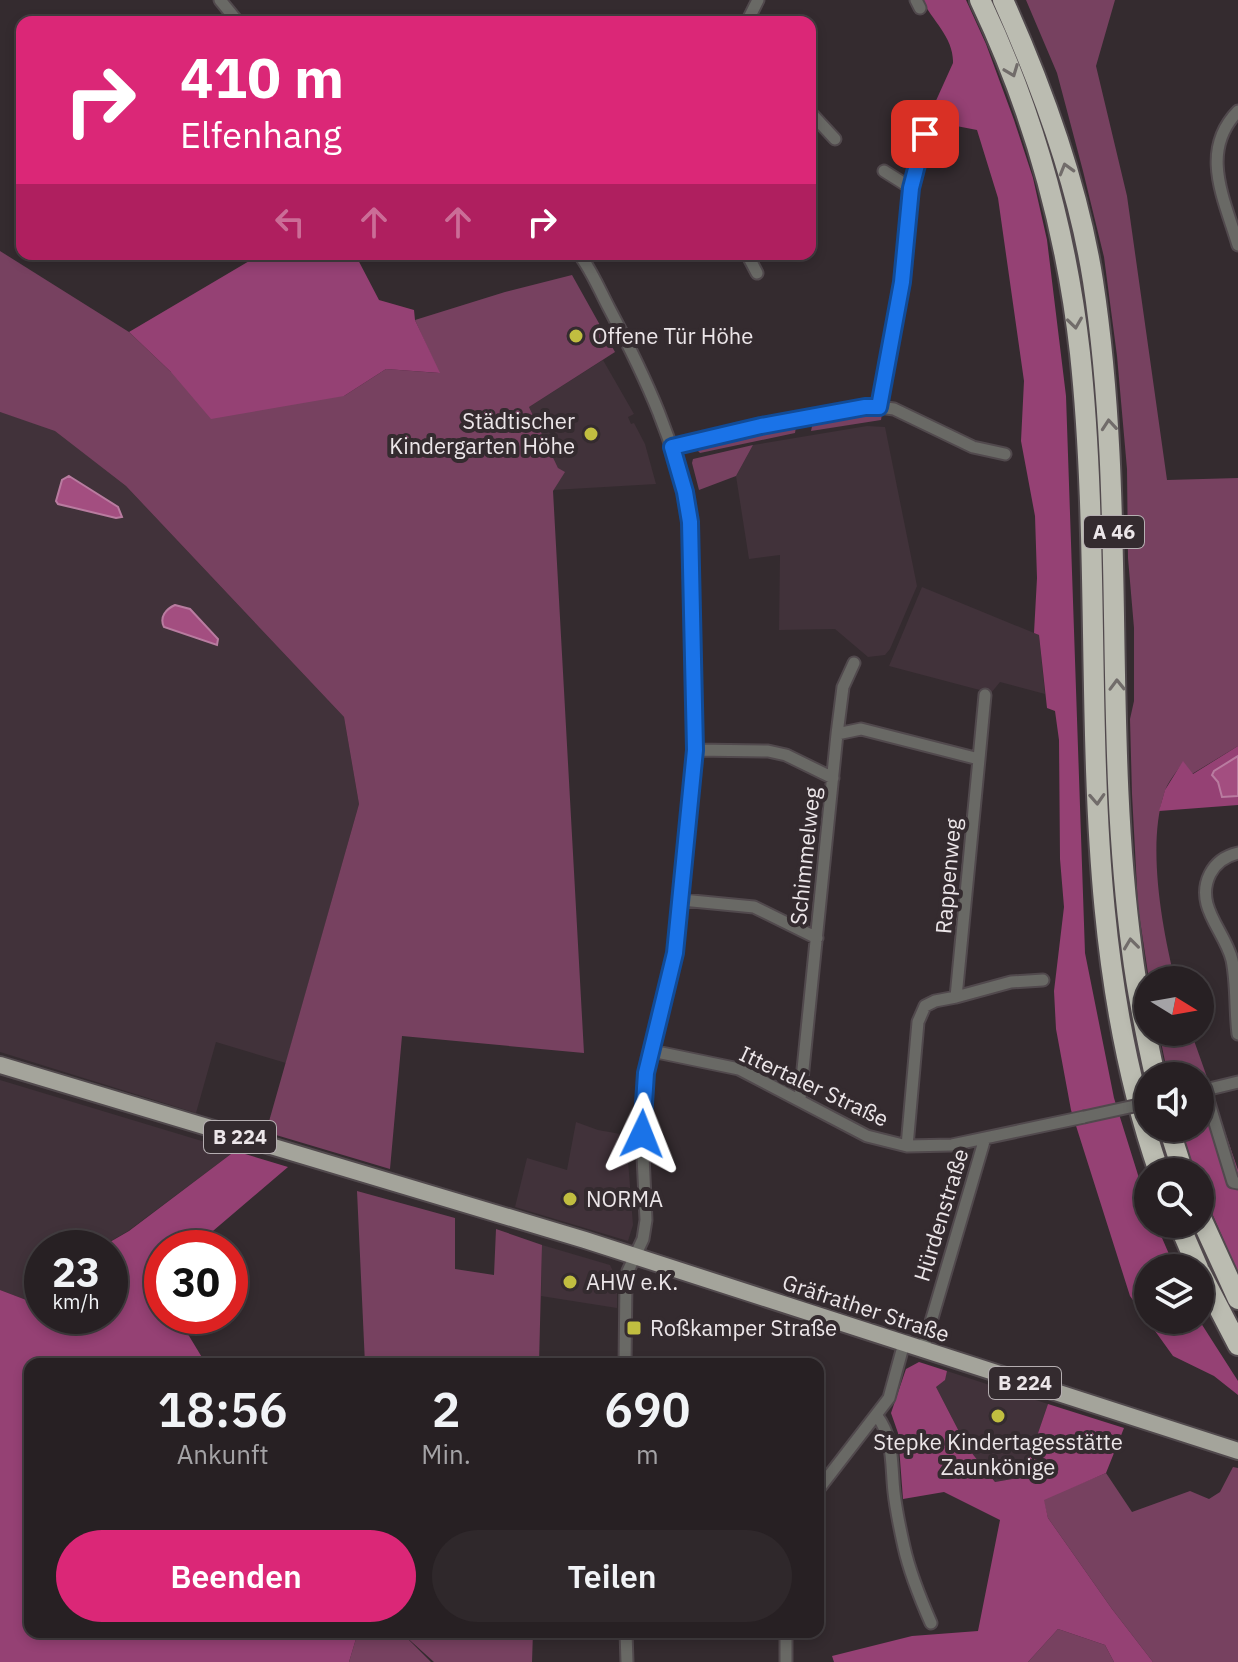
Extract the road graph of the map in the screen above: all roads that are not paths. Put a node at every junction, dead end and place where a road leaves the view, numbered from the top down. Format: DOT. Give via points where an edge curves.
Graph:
graph roads {
  1 [pos="220,0"];
  2 [pos="980,0"];
  3 [pos="1003,0"];
  4 [pos="233,16"];
  5 [pos="1238,111"];
  6 [pos="816,118"];
  7 [pos="925,134"];
  8 [pos="835,139"];
  9 [pos="884,171"];
  10 [pos="911,188"];
  11 [pos="1238,245"];
  12 [pos="585,260"];
  13 [pos="750,260"];
  14 [pos="757,273"];
  15 [pos="879,407"];
  16 [pos="672,447"];
  17 [pos="1005,454"];
  18 [pos="854,663"];
  19 [pos="985,695"];
  20 [pos="837,734"];
  21 [pos="695,750"];
  22 [pos="979,759"];
  23 [pos="833,778"];
  24 [pos="1238,853"];
  25 [pos="682,900"];
  26 [pos="817,938"];
  27 [pos="1043,980"];
  28 [pos="956,997"];
  29 [pos="1238,1034"];
  30 [pos="652,1051"];
  31 [pos="1152,1062"];
  32 [pos="0,1065"];
  33 [pos="1238,1082"];
  34 [pos="1214,1087"];
  35 [pos="800,1099"];
  36 [pos="1134,1106"];
  37 [pos="1214,1124"];
  38 [pos="985,1138"];
  39 [pos="907,1146"];
  40 [pos="1155,1158"];
  41 [pos="1238,1183"];
  42 [pos="1210,1238"];
  43 [pos="635,1258"];
  44 [pos="1214,1299"];
  45 [pos="1238,1299"];
  46 [pos="904,1343"];
  47 [pos="1238,1345"];
  48 [pos="923,1349"];
  49 [pos="625,1358"];
  50 [pos="877,1416"];
  51 [pos="1238,1451"];
  52 [pos="824,1482"];
  53 [pos="931,1623"];
  54 [pos="626,1638"];
  55 [pos="786,1638"];
  56 [pos="627,1662"];
  57 [pos="786,1662"];
  1 -- 4 [label="street"];
  2 -- 40 [label="highway, A 46, one-way" via="1041,157 1072,301 1087,440 1097,799 1109,956 1119,1023"];
  31 -- 3 [label="highway, A 46, one-way" via="1131,949 1124,872 1110,450 1093,279 1065,165"];
  5 -- 11 [label="street" via="1218,139 1216,168"];
  6 -- 8 [label="street"];
  7 -- 10 [label="street"];
  9 -- 10 [label="street"];
  10 -- 15 [label="street" via="902,282"];
  12 -- 16 [label="street"];
  13 -- 14 [label="street"];
  15 -- 16 [label="street"];
  15 -- 17 [label="street" via="894,409 973,447"];
  16 -- 21 [label="street" via="690,522"];
  18 -- 20 [label="street, Schimmelweg" via="843,687"];
  19 -- 22 [label="street, Rappenweg"];
  20 -- 22 [label="street" via="861,729"];
  20 -- 23 [label="street, Schimmelweg"];
  21 -- 23 [label="street, Schimmelweg" via="768,751"];
  21 -- 25 [label="street"];
  22 -- 28 [label="street, Rappenweg"];
  23 -- 26 [label="street, Schimmelweg"];
  24 -- 29 [label="street" via="1220,860 1204,894 1233,965"];
  25 -- 26 [label="street, Schimmelweg" via="754,907"];
  25 -- 30 [label="street"];
  26 -- 35 [label="street, Schimmelweg"];
  27 -- 28 [label="street" via="1011,982"];
  28 -- 39 [label="street" via="925,1006 918,1022"];
  30 -- 35 [label="street, Ittertaler Straße" via="739,1069"];
  30 -- 43 [label="street" via="642,1112 646,1220"];
  32 -- 43 [label="main road, Gräfrather Straße / B 224"];
  33 -- 34 [label="street"];
  35 -- 39 [label="street, Ittertaler Straße" via="867,1136"];
  36 -- 38 [label="street, Ittertaler Straße, bridge"];
  37 -- 41 [label="street" via="1233,1182"];
  38 -- 39 [label="street, Ittertaler Straße"];
  38 -- 48 [label="street, Hürdenstraße"];
  42 -- 45 [label="highway"];
  43 -- 46 [label="main road, Gräfrather Straße / B 224"];
  43 -- 49 [label="street" via="626,1280"];
  44 -- 47 [label="highway"];
  46 -- 48 [label="main road, Gräfrather Straße / B 224"];
  46 -- 50 [label="street" via="889,1398"];
  48 -- 51 [label="main road, Gräfrather Straße / B 224"];
  50 -- 52 [label="street"];
  50 -- 53 [label="street" via="890,1439 904,1549"];
  54 -- 56 [label="street"];
  55 -- 57 [label="street"];
}
